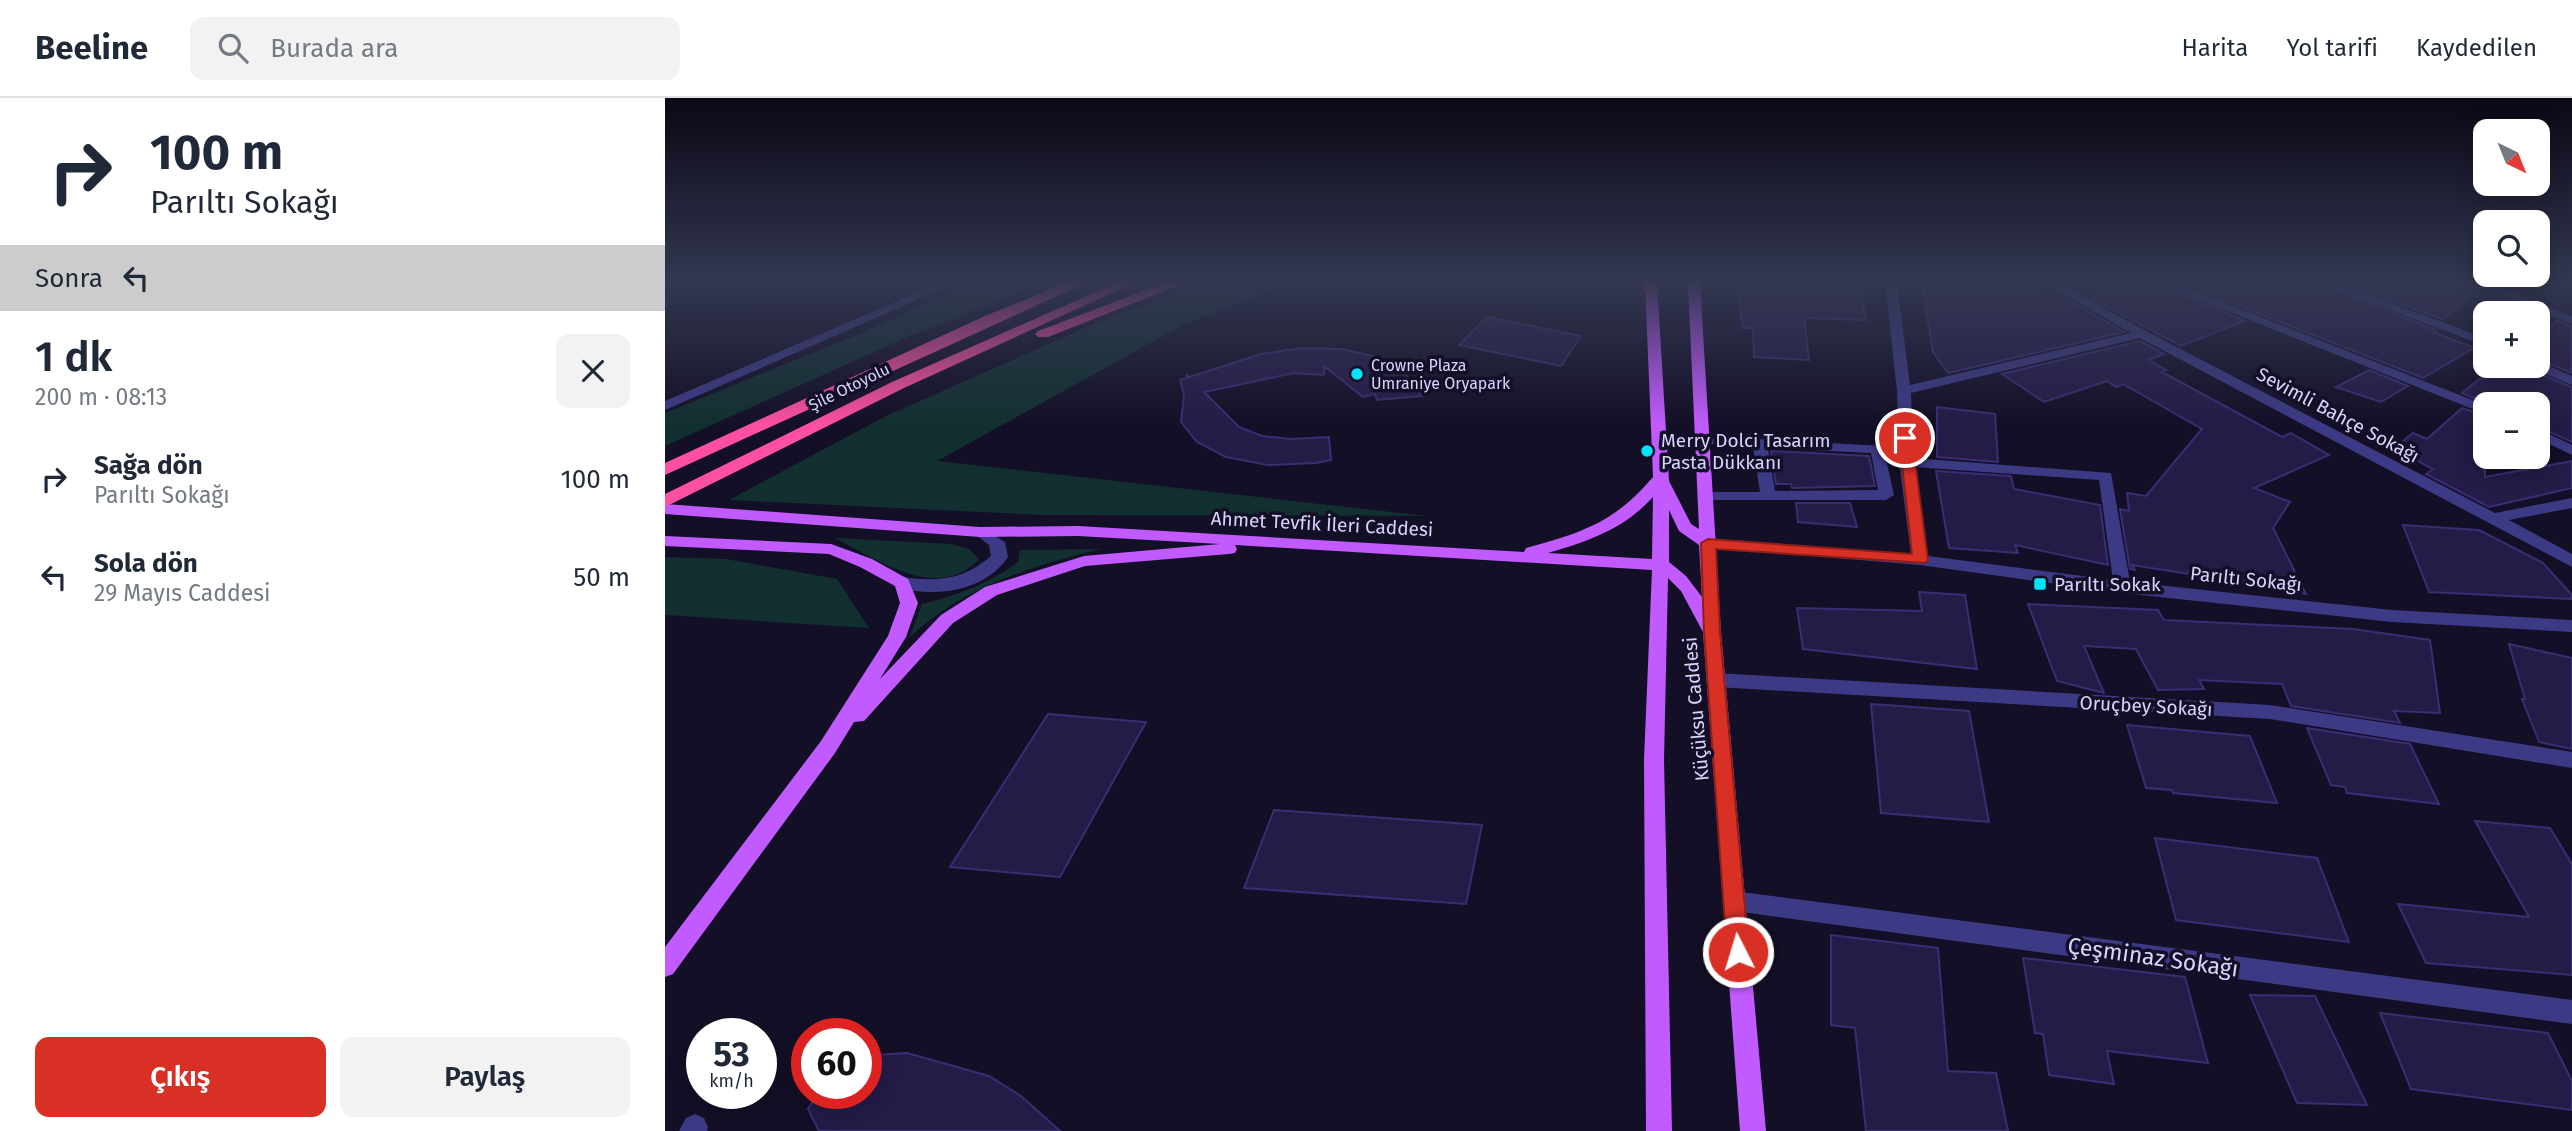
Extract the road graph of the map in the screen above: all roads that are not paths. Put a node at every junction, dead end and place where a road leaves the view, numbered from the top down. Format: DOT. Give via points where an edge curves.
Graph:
graph roads {
  1 [pos="815,330"];
  2 [pos="840,330"];
  3 [pos="965,330"];
  4 [pos="1021,330"];
  5 [pos="1055,330"];
  6 [pos="1653,330"];
  7 [pos="1696,330"];
  8 [pos="1897,330"];
  9 [pos="2135,330"];
  10 [pos="2283,330"];
  11 [pos="2453,330"];
  12 [pos="2142,334"];
  13 [pos="2473,338"];
  14 [pos="2550,371"];
  15 [pos="2572,381"];
  16 [pos="1904,390"];
  17 [pos="665,395"];
  18 [pos="2473,405"];
  19 [pos="665,406"];
  20 [pos="2550,439"];
  21 [pos="1702,440"];
  22 [pos="1760,443"];
  23 [pos="2572,451"];
  24 [pos="757,453"];
  25 [pos="1906,462"];
  26 [pos="665,470"];
  27 [pos="1661,478"];
  28 [pos="1768,497"];
  29 [pos="1706,498"];
  30 [pos="665,501"];
  31 [pos="2572,503"];
  32 [pos="665,509"];
  33 [pos="2493,518"];
  34 [pos="980,532"];
  35 [pos="665,541"];
  36 [pos="1708,543"];
  37 [pos="1302,544"];
  38 [pos="1518,556"];
  39 [pos="1920,560"];
  40 [pos="2572,562"];
  41 [pos="1661,565"];
  42 [pos="902,583"];
  43 [pos="2123,587"];
  44 [pos="2572,626"];
  45 [pos="1712,632"];
  46 [pos="1716,680"];
  47 [pos="828,747"];
  48 [pos="2572,760"];
  49 [pos="1734,901"];
  50 [pos="665,966"];
  51 [pos="2572,1012"];
  52 [pos="1659,1131"];
  53 [pos="1753,1131"];
  1 -- 17 [label="street"];
  2 -- 19 [label="street"];
  3 -- 26 [label="highway, Şile Otoyolu"];
  4 -- 24 [label="highway, Şile Otoyolu"];
  5 -- 24 [label="highway"];
  6 -- 27 [label="main road"];
  7 -- 21 [label="main road, Küçüksu Caddesi"];
  8 -- 16 [label="street"];
  9 -- 12 [label="street, Sevimli Bahçe Sokağı"];
  10 -- 18 [label="street"];
  11 -- 13 [label="street"];
  12 -- 16 [label="street"];
  12 -- 33 [label="street, Sevimli Bahçe Sokağı"];
  14 -- 15 [label="street"];
  16 -- 25 [label="street"];
  20 -- 23 [label="street"];
  21 -- 22 [label="street"];
  21 -- 29 [label="main road, Küçüksu Caddesi"];
  22 -- 28 [label="street"];
  22 -- 28 [label="street" via="1878,449 1886,495"];
  24 -- 30 [label="highway, Şile Otoyolu"];
  25 -- 39 [label="street"];
  25 -- 43 [label="street" via="2106,476"];
  27 -- 36 [label="main road" via="1685,527"];
  27 -- 38 [label="main road" via="1639,506 1614,525"];
  27 -- 41 [label="main road, Küçüksu Caddesi"];
  28 -- 29 [label="street"];
  29 -- 36 [label="main road, Küçüksu Caddesi"];
  31 -- 33 [label="street"];
  32 -- 34 [label="main road, Ahmet Tevfik İleri Caddesi"];
  33 -- 40 [label="street, Sevimli Bahçe Sokağı"];
  34 -- 37 [label="main road, Ahmet Tevfik İleri Caddesi" via="1078,531"];
  34 -- 42 [label="street" via="997,542 1000,556 985,571 959,585"];
  35 -- 42 [label="main road" via="831,549"];
  36 -- 39 [label="street, Parıltı Sokağı"];
  36 -- 45 [label="main road, Küçüksu Caddesi"];
  37 -- 38 [label="main road, Ahmet Tevfik İleri Caddesi"];
  37 -- 47 [label="main road" via="1084,561 991,591 947,619"];
  38 -- 41 [label="main road, Ahmet Tevfik İleri Caddesi"];
  39 -- 43 [label="street, Parıltı Sokağı"];
  41 -- 45 [label="main road" via="1694,594"];
  41 -- 52 [label="main road, Küçüksu Caddesi" via="1654,760"];
  42 -- 47 [label="main road" via="908,603 901,631"];
  43 -- 44 [label="street, Parıltı Sokağı" via="2392,616"];
  45 -- 46 [label="main road, Küçüksu Caddesi"];
  46 -- 48 [label="street, Oruçbey Sokağı" via="2270,712"];
  46 -- 49 [label="main road, Küçüksu Caddesi"];
  47 -- 50 [label="main road"];
  49 -- 51 [label="street, Çeşminaz Sokağı"];
  49 -- 53 [label="main road, Küçüksu Caddesi"];
}
